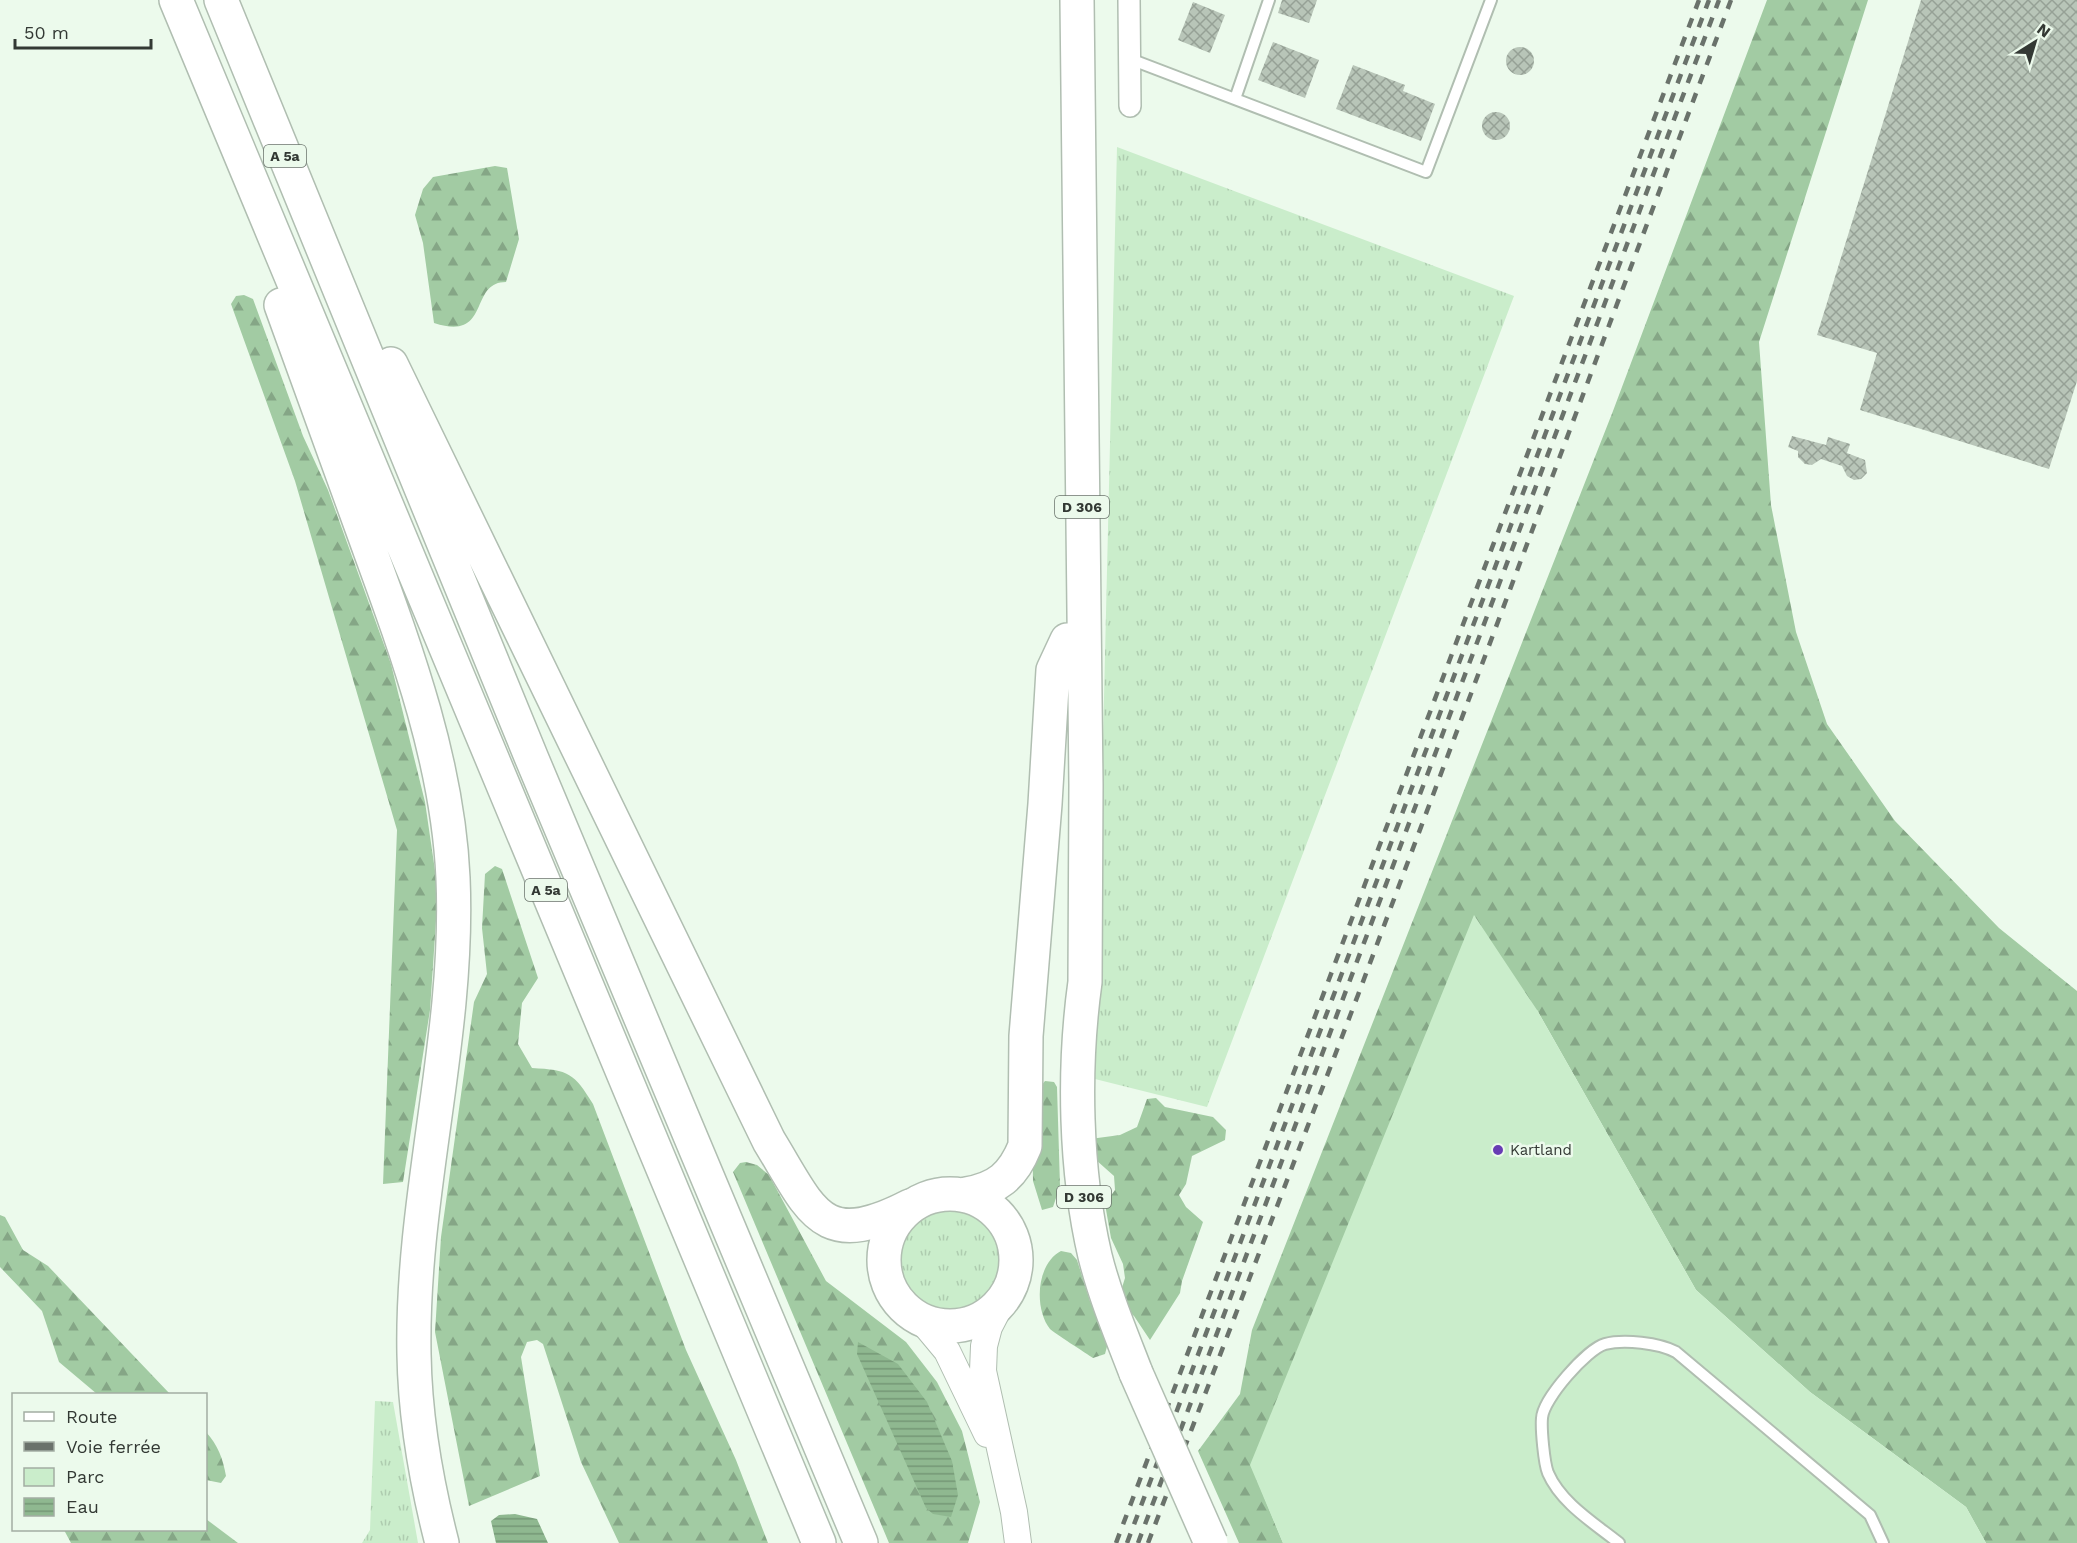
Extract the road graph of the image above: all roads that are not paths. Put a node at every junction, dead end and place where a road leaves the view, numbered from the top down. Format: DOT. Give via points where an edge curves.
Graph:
graph roads {
  1 [pos="176,0"];
  2 [pos="221,0"];
  3 [pos="1062,0"];
  4 [pos="1077,0"];
  5 [pos="1129,0"];
  6 [pos="1269,0"];
  7 [pos="1491,0"];
  8 [pos="1130,60"];
  9 [pos="1234,99"];
  10 [pos="1130,106"];
  11 [pos="272,236"];
  12 [pos="349,312"];
  13 [pos="1066,640"];
  14 [pos="1081,1013"];
  15 [pos="966,1194"];
  16 [pos="910,1206"];
  17 [pos="1004,1298"];
  18 [pos="922,1321"];
  19 [pos="1005,1472"];
  20 [pos="442,1543"];
  21 [pos="819,1543"];
  22 [pos="861,1543"];
  23 [pos="1018,1543"];
  24 [pos="1211,1543"];
  25 [pos="1619,1543"];
  26 [pos="1883,1543"];
  1 -- 11 [label="main road, A 5a"];
  2 -- 12 [label="main road, A 5a"];
  3 -- 13 [label="main road, D 306"];
  4 -- 14 [label="main road, D 306" via="1086,785 1085,982"];
  5 -- 8 [label="street"];
  6 -- 9 [label="lane"];
  7 -- 9 [label="lane" via="1426,172"];
  8 -- 9 [label="lane"];
  8 -- 10 [label="street"];
  11 -- 20 [label="main road" via="271,278 404,643 432,744 453,876 447,1032 420,1253 414,1354 419,1423"];
  11 -- 21 [label="main road, A 5a" via="292,276"];
  12 -- 16 [label="main road" via="380,341 769,1141 805,1199 821,1217 837,1226 884,1220"];
  12 -- 22 [label="main road, A 5a"];
  13 -- 14 [label="main road, D 306" via="1074,981"];
  13 -- 15 [label="main road" via="1053,670 1026,1036 1025,1146 1020,1159 1001,1181 987,1191"];
  14 -- 24 [label="main road, D 306, bridge" via="1079,1146 1096,1257 1136,1372"];
  15 -- 16 [label="main road" via="945,1193"];
  15 -- 17 [label="main road" via="987,1203 1004,1219 1015,1239 1013,1283"];
  16 -- 18 [label="main road" via="896,1220 886,1239 882,1260 888,1284 900,1305"];
  17 -- 18 [label="main road" via="988,1316 967,1325 945,1327"];
  17 -- 19 [label="street" via="987,1337 983,1371"];
  18 -- 19 [label="street" via="947,1351"];
  19 -- 23 [label="street"];
  25 -- 26 [label="lane" via="1563,1497 1547,1471 1541,1418 1548,1401 1590,1351 1606,1344 1661,1344 1676,1352 1870,1515"];
}
